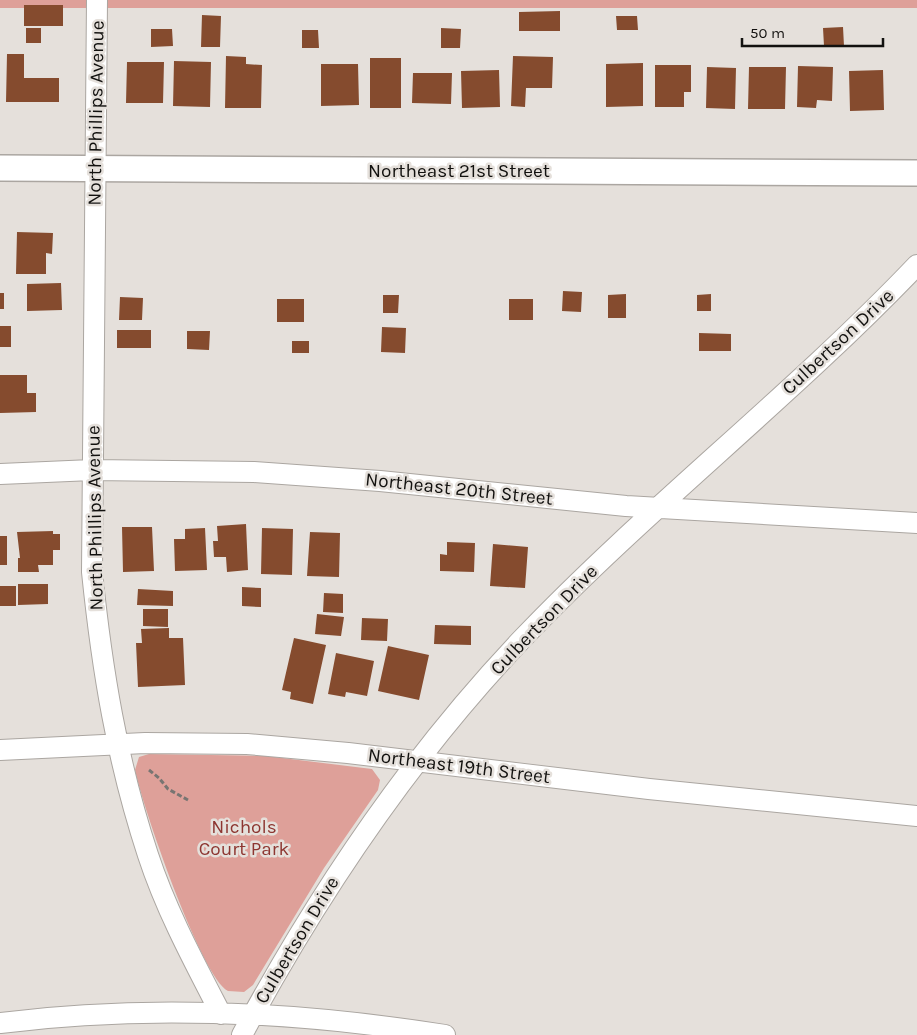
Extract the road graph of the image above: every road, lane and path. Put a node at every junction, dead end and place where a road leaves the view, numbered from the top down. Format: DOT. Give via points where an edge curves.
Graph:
graph roads {
  1 [pos="97,0"];
  2 [pos="0,168"];
  3 [pos="94,169"];
  4 [pos="917,173"];
  5 [pos="917,265"];
  6 [pos="92,470"];
  7 [pos="0,474"];
  8 [pos="656,508"];
  9 [pos="917,523"];
  10 [pos="116,744"];
  11 [pos="0,750"];
  12 [pos="418,762"];
  13 [pos="149,770"];
  14 [pos="188,800"];
  15 [pos="917,816"];
  16 [pos="221,1014"];
  17 [pos="253,1015"];
  18 [pos="0,1023"];
  19 [pos="242,1035"];
  20 [pos="446,1035"];
  1 -- 3 [label="street, North Phillips Avenue"];
  2 -- 3 [label="street, Northeast 21st Street"];
  3 -- 4 [label="street, Northeast 21st Street"];
  3 -- 6 [label="street, North Phillips Avenue"];
  5 -- 8 [label="street, Culbertson Drive" via="881,303"];
  6 -- 7 [label="street, Northeast 20th Street"];
  6 -- 8 [label="street, Northeast 20th Street" via="310,476"];
  6 -- 10 [label="street, North Phillips Avenue" via="92,572 101,660"];
  8 -- 9 [label="street, Northeast 20th Street"];
  8 -- 12 [label="street, Culbertson Drive" via="522,639"];
  10 -- 11 [label="street, Northeast 19th Street"];
  10 -- 12 [label="street, Northeast 19th Street" via="246,744"];
  10 -- 16 [label="street, North Phillips Avenue" via="148,857 180,932"];
  12 -- 15 [label="street, Northeast 19th Street"];
  12 -- 17 [label="street, Culbertson Drive" via="379,811 323,894"];
  13 -- 14 [label="path" via="168,789"];
  16 -- 17 [label="street"];
  16 -- 18 [label="street" via="95,1015"];
  17 -- 19 [label="street, Culbertson Drive"];
  17 -- 20 [label="street" via="355,1022"];
}
